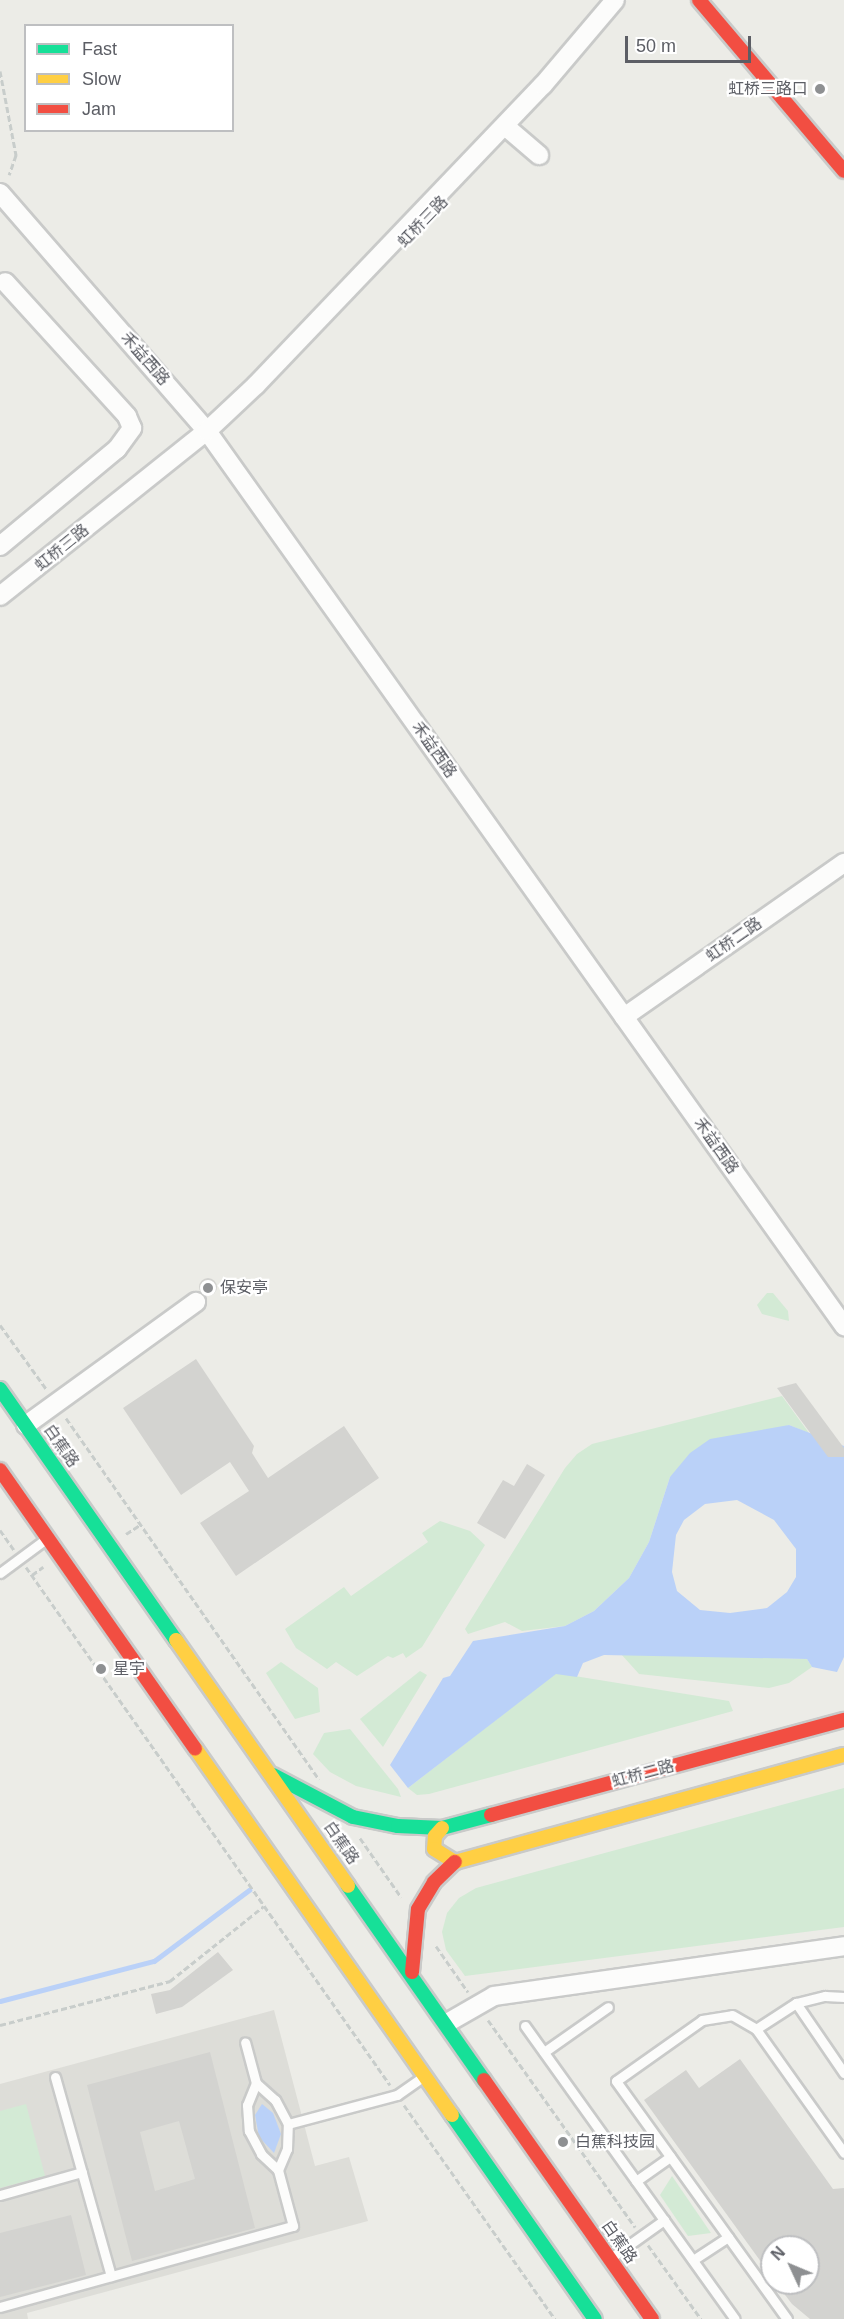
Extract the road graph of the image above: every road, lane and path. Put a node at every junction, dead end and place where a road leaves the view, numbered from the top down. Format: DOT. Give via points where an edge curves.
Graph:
graph roads {
  1 [pos="615,0"];
  2 [pos="625,0"];
  3 [pos="699,0"];
  4 [pos="0,71"];
  5 [pos="508,128"];
  6 [pos="539,155"];
  7 [pos="844,171"];
  8 [pos="9,175"];
  9 [pos="0,193"];
  10 [pos="5,282"];
  11 [pos="207,430"];
  12 [pos="0,546"];
  13 [pos="0,596"];
  14 [pos="844,863"];
  15 [pos="624,1017"];
  16 [pos="196,1302"];
  17 [pos="0,1324"];
  18 [pos="844,1326"];
  19 [pos="0,1389"];
  20 [pos="56,1404"];
  21 [pos="26,1425"];
  22 [pos="0,1470"];
  23 [pos="0,1530"];
  24 [pos="48,1538"];
  25 [pos="20,1558"];
  26 [pos="0,1573"];
  27 [pos="844,1720"];
  28 [pos="844,1755"];
  29 [pos="273,1775"];
  30 [pos="323,1785"];
  31 [pos="343,1813"];
  32 [pos="442,1828"];
  33 [pos="455,1862"];
  34 [pos="264,1906"];
  35 [pos="416,1918"];
  36 [pos="844,1947"];
  37 [pos="412,1972"];
  38 [pos="844,1997"];
  39 [pos="796,2003"];
  40 [pos="477,2005"];
  41 [pos="608,2007"];
  42 [pos="447,2023"];
  43 [pos="0,2025"];
  44 [pos="525,2026"];
  45 [pos="756,2030"];
  46 [pos="245,2042"];
  47 [pos="544,2052"];
  48 [pos="844,2073"];
  49 [pos="425,2076"];
  50 [pos="55,2077"];
  51 [pos="256,2083"];
  52 [pos="397,2095"];
  53 [pos="288,2124"];
  54 [pos="844,2153"];
  55 [pos="670,2157"];
  56 [pos="278,2170"];
  57 [pos="82,2172"];
  58 [pos="636,2181"];
  59 [pos="0,2195"];
  60 [pos="664,2220"];
  61 [pos="642,2236"];
  62 [pos="728,2237"];
  63 [pos="610,2259"];
  64 [pos="693,2260"];
  65 [pos="111,2276"];
  66 [pos="0,2307"];
  67 [pos="555,2319"];
  68 [pos="595,2319"];
  69 [pos="652,2319"];
  70 [pos="701,2319"];
  71 [pos="735,2319"];
  72 [pos="787,2319"];
  1 -- 5 [label="street, 虹桥三路"];
  2 -- 5 [label="street, 虹桥三路"];
  3 -- 7 [label="main road"];
  4 -- 8 [label="path" via="16,155"];
  5 -- 6 [label="street"];
  5 -- 11 [label="street, 虹桥三路" via="256,386"];
  9 -- 11 [label="street, 禾益西路"];
  10 -- 12 [label="street" via="127,416 132,428 117,449"];
  11 -- 13 [label="street, 虹桥三路"];
  11 -- 15 [label="street, 禾益西路"];
  14 -- 15 [label="street, 虹桥二路"];
  15 -- 18 [label="street, 禾益西路"];
  16 -- 20 [label="street"];
  17 -- 20 [label="path"];
  19 -- 21 [label="main road, 白蕉路"];
  20 -- 21 [label="street"];
  20 -- 30 [label="path"];
  21 -- 29 [label="main road, 白蕉路"];
  22 -- 24 [label="main road"];
  23 -- 25 [label="path"];
  24 -- 25 [label="lane"];
  24 -- 49 [label="main road"];
  25 -- 26 [label="lane"];
  25 -- 34 [label="path"];
  27 -- 32 [label="main road, 虹桥二路"];
  28 -- 33 [label="main road, 虹桥二路"];
  29 -- 31 [label="main road, 虹桥二路"];
  29 -- 37 [label="main road, 白蕉路"];
  31 -- 32 [label="main road, 虹桥二路" via="398,1826"];
  31 -- 35 [label="path"];
  32 -- 33 [label="main road" via="435,1836 434,1849 442,1858"];
  33 -- 35 [label="main road" via="434,1882"];
  34 -- 43 [label="path" via="170,1981"];
  34 -- 52 [label="path"];
  35 -- 37 [label="main road"];
  35 -- 40 [label="path"];
  36 -- 40 [label="street" via="494,1996"];
  37 -- 42 [label="main road, 白蕉路"];
  38 -- 39 [label="lane" via="825,1996"];
  39 -- 45 [label="lane"];
  39 -- 48 [label="lane"];
  40 -- 42 [label="street"];
  40 -- 61 [label="path"];
  41 -- 47 [label="lane"];
  42 -- 63 [label="main road, 白蕉路"];
  44 -- 47 [label="lane"];
  45 -- 54 [label="lane"];
  45 -- 55 [label="lane" via="732,2015 702,2020 616,2081"];
  46 -- 51 [label="lane"];
  47 -- 58 [label="lane"];
  49 -- 52 [label="lane"];
  49 -- 68 [label="main road"];
  50 -- 57 [label="lane"];
  51 -- 53 [label="lane" via="275,2100"];
  51 -- 56 [label="lane" via="247,2105 249,2131 261,2154"];
  52 -- 53 [label="lane"];
  52 -- 67 [label="path"];
  53 -- 56 [label="lane" via="287,2149"];
  55 -- 58 [label="lane"];
  55 -- 62 [label="lane"];
  56 -- 65 [label="lane" via="293,2226"];
  57 -- 59 [label="lane"];
  57 -- 65 [label="lane"];
  58 -- 60 [label="lane"];
  60 -- 61 [label="lane"];
  60 -- 64 [label="lane"];
  61 -- 63 [label="lane"];
  61 -- 70 [label="path"];
  62 -- 64 [label="lane"];
  62 -- 72 [label="lane"];
  63 -- 69 [label="main road, 白蕉路"];
  64 -- 71 [label="lane"];
  65 -- 66 [label="lane"];
}
